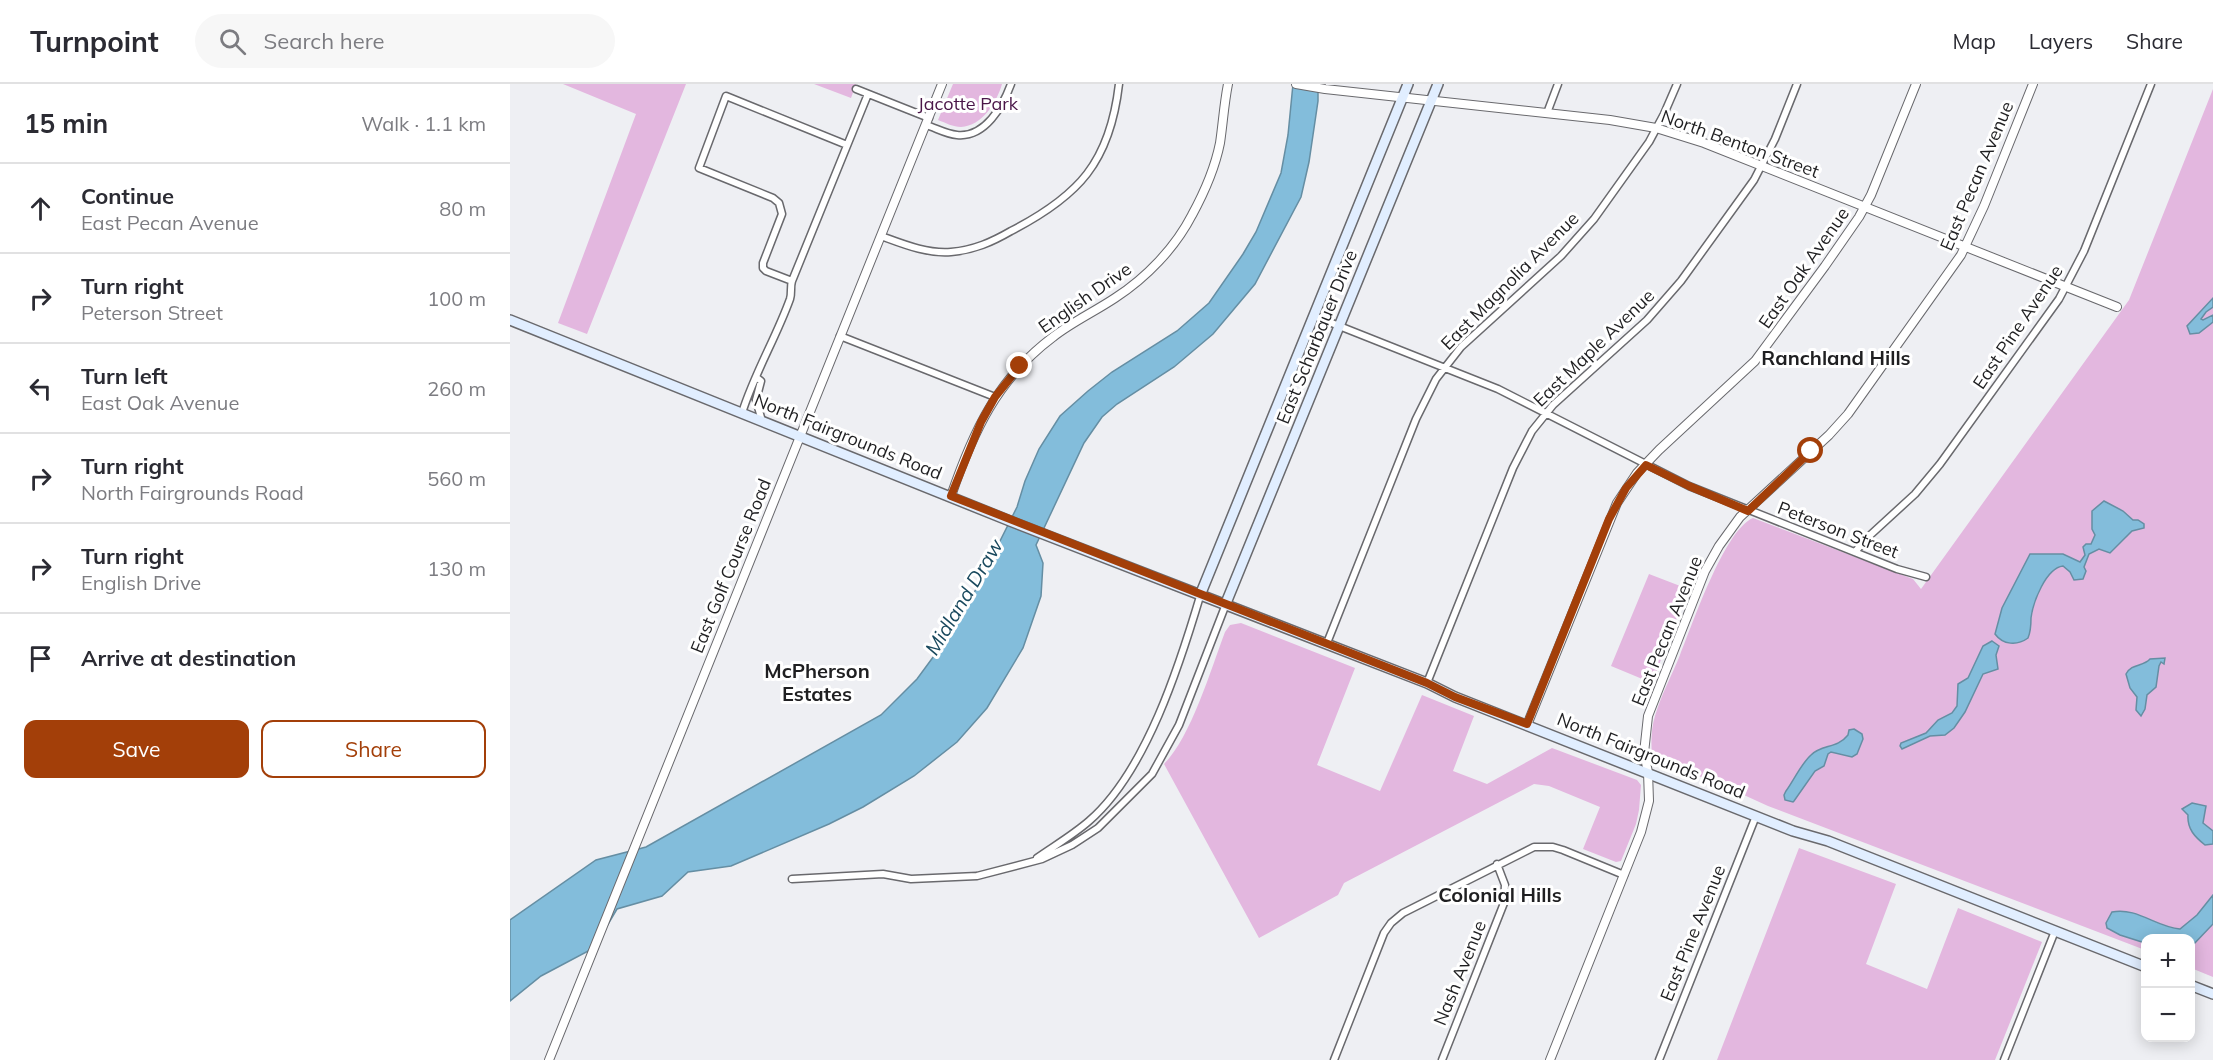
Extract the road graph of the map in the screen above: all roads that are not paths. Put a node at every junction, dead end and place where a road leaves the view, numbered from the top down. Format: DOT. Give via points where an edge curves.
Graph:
graph roads {
  1 [pos="942,84"];
  2 [pos="1011,84"];
  3 [pos="1119,84"];
  4 [pos="1228,84"];
  5 [pos="1296,84"];
  6 [pos="1408,84"];
  7 [pos="1438,84"];
  8 [pos="1558,84"];
  9 [pos="1677,84"];
  10 [pos="1797,84"];
  11 [pos="1916,84"];
  12 [pos="2033,84"];
  13 [pos="2151,84"];
  14 [pos="856,89"];
  15 [pos="868,94"];
  16 [pos="1402,97"];
  17 [pos="1431,100"];
  18 [pos="1547,113"];
  19 [pos="927,122"];
  20 [pos="1656,128"];
  21 [pos="847,145"];
  22 [pos="1761,166"];
  23 [pos="1865,207"];
  24 [pos="880,236"];
  25 [pos="1965,247"];
  26 [pos="792,281"];
  27 [pos="2066,288"];
  28 [pos="2117,307"];
  29 [pos="1314,316"];
  30 [pos="510,320"];
  31 [pos="1340,326"];
  32 [pos="840,336"];
  33 [pos="1444,368"];
  34 [pos="756,377"];
  35 [pos="995,397"];
  36 [pos="742,413"];
  37 [pos="1546,413"];
  38 [pos="762,421"];
  39 [pos="799,436"];
  40 [pos="1646,465"];
  41 [pos="951,496"];
  42 [pos="1748,511"];
  43 [pos="1855,552"];
  44 [pos="1926,577"];
  45 [pos="1201,593"];
  46 [pos="1226,603"];
  47 [pos="1327,643"];
  48 [pos="1427,683"];
  49 [pos="1527,724"];
  50 [pos="1648,772"];
  51 [pos="1756,816"];
  52 [pos="1031,862"];
  53 [pos="1497,864"];
  54 [pos="1624,875"];
  55 [pos="792,879"];
  56 [pos="2055,931"];
  57 [pos="2141,965"];
  58 [pos="2195,987"];
  59 [pos="2213,994"];
  60 [pos="549,1060"];
  61 [pos="1334,1060"];
  62 [pos="1442,1060"];
  63 [pos="1550,1060"];
  64 [pos="1659,1060"];
  65 [pos="2004,1060"];
  1 -- 19 [label="street, East Golf Course Road"];
  2 -- 19 [label="street" via="1000,108 974,132 957,135"];
  3 -- 24 [label="street" via="1110,130 1097,159 1075,189 1047,211 991,242 963,251 918,249"];
  4 -- 35 [label="street, English Drive" via="1212,172 1179,237 1139,280 1040,347"];
  5 -- 16 [label="street, North Benton Street"];
  6 -- 16 [label="main road, East Scharbauer Drive"];
  7 -- 17 [label="main road, East Scharbauer Drive"];
  8 -- 18 [label="street"];
  9 -- 20 [label="street, East Magnolia Avenue"];
  10 -- 22 [label="street, East Maple Avenue"];
  11 -- 23 [label="street, East Oak Avenue"];
  12 -- 25 [label="street, East Pecan Avenue"];
  13 -- 27 [label="street, East Pine Avenue"];
  14 -- 15 [label="street"];
  15 -- 19 [label="street"];
  15 -- 21 [label="street"];
  16 -- 17 [label="street, North Benton Street"];
  16 -- 29 [label="main road, East Scharbauer Drive"];
  17 -- 18 [label="street, North Benton Street"];
  17 -- 31 [label="main road, East Scharbauer Drive"];
  18 -- 20 [label="street, North Benton Street"];
  19 -- 24 [label="street, East Golf Course Road"];
  20 -- 22 [label="street, North Benton Street"];
  20 -- 33 [label="street, East Magnolia Avenue" via="1625,177 1576,241 1479,330"];
  21 -- 26 [label="street"];
  21 -- 26 [label="street" via="726,96 699,168 779,203 782,214 763,268"];
  22 -- 23 [label="street, North Benton Street"];
  22 -- 37 [label="street, East Maple Avenue" via="1666,300"];
  23 -- 25 [label="street, North Benton Street"];
  23 -- 40 [label="street, East Oak Avenue" via="1755,361"];
  24 -- 32 [label="street, East Golf Course Road"];
  25 -- 27 [label="street, North Benton Street"];
  25 -- 42 [label="street, East Pecan Avenue" via="1848,414"];
  26 -- 34 [label="street" via="790,298"];
  27 -- 28 [label="street, North Benton Street"];
  27 -- 43 [label="street, East Pine Avenue" via="1940,464"];
  29 -- 31 [label="street, Peterson Street"];
  29 -- 45 [label="main road, East Scharbauer Drive"];
  30 -- 36 [label="main road, North Fairgrounds Road"];
  31 -- 33 [label="street, Peterson Street"];
  31 -- 46 [label="main road, East Scharbauer Drive"];
  32 -- 35 [label="street"];
  32 -- 39 [label="street, East Golf Course Road"];
  33 -- 37 [label="street, Peterson Street"];
  33 -- 47 [label="street, East Magnolia Avenue" via="1419,412"];
  34 -- 36 [label="street"];
  34 -- 38 [label="street" via="761,381 756,400"];
  35 -- 41 [label="street, English Drive" via="970,445"];
  36 -- 38 [label="main road, North Fairgrounds Road"];
  37 -- 40 [label="street, Peterson Street"];
  37 -- 48 [label="street, East Maple Avenue" via="1513,468"];
  38 -- 39 [label="main road, North Fairgrounds Road"];
  39 -- 41 [label="main road, North Fairgrounds Road"];
  39 -- 60 [label="street, East Golf Course Road"];
  40 -- 42 [label="street, Peterson Street"];
  40 -- 49 [label="street, East Oak Avenue" via="1626,488 1609,519"];
  41 -- 45 [label="main road, North Fairgrounds Road"];
  42 -- 43 [label="street, Peterson Street"];
  42 -- 50 [label="street, East Pecan Avenue" via="1719,546 1705,571 1652,704 1644,750"];
  43 -- 44 [label="street, Peterson Street"];
  45 -- 46 [label="main road, North Fairgrounds Road"];
  45 -- 52 [label="street" via="1164,698 1136,760 1112,797 1089,821"];
  46 -- 47 [label="main road, North Fairgrounds Road"];
  46 -- 52 [label="street" via="1179,725 1152,774 1098,828"];
  47 -- 48 [label="main road, North Fairgrounds Road"];
  48 -- 49 [label="main road, North Fairgrounds Road"];
  49 -- 50 [label="main road, North Fairgrounds Road"];
  50 -- 51 [label="main road, North Fairgrounds Road"];
  50 -- 54 [label="street, East Pecan Avenue" via="1647,813"];
  51 -- 56 [label="main road, North Fairgrounds Road"];
  51 -- 64 [label="street, East Pine Avenue"];
  52 -- 55 [label="street" via="967,877 911,879 883,874"];
  53 -- 54 [label="street" via="1542,846 1563,850"];
  53 -- 61 [label="street" via="1391,923"];
  53 -- 62 [label="street, Nash Avenue" via="1506,887 1504,903"];
  54 -- 63 [label="street, East Pecan Avenue"];
  56 -- 57 [label="main road, North Fairgrounds Road"];
  56 -- 65 [label="street"];
  58 -- 59 [label="main road"];
}
